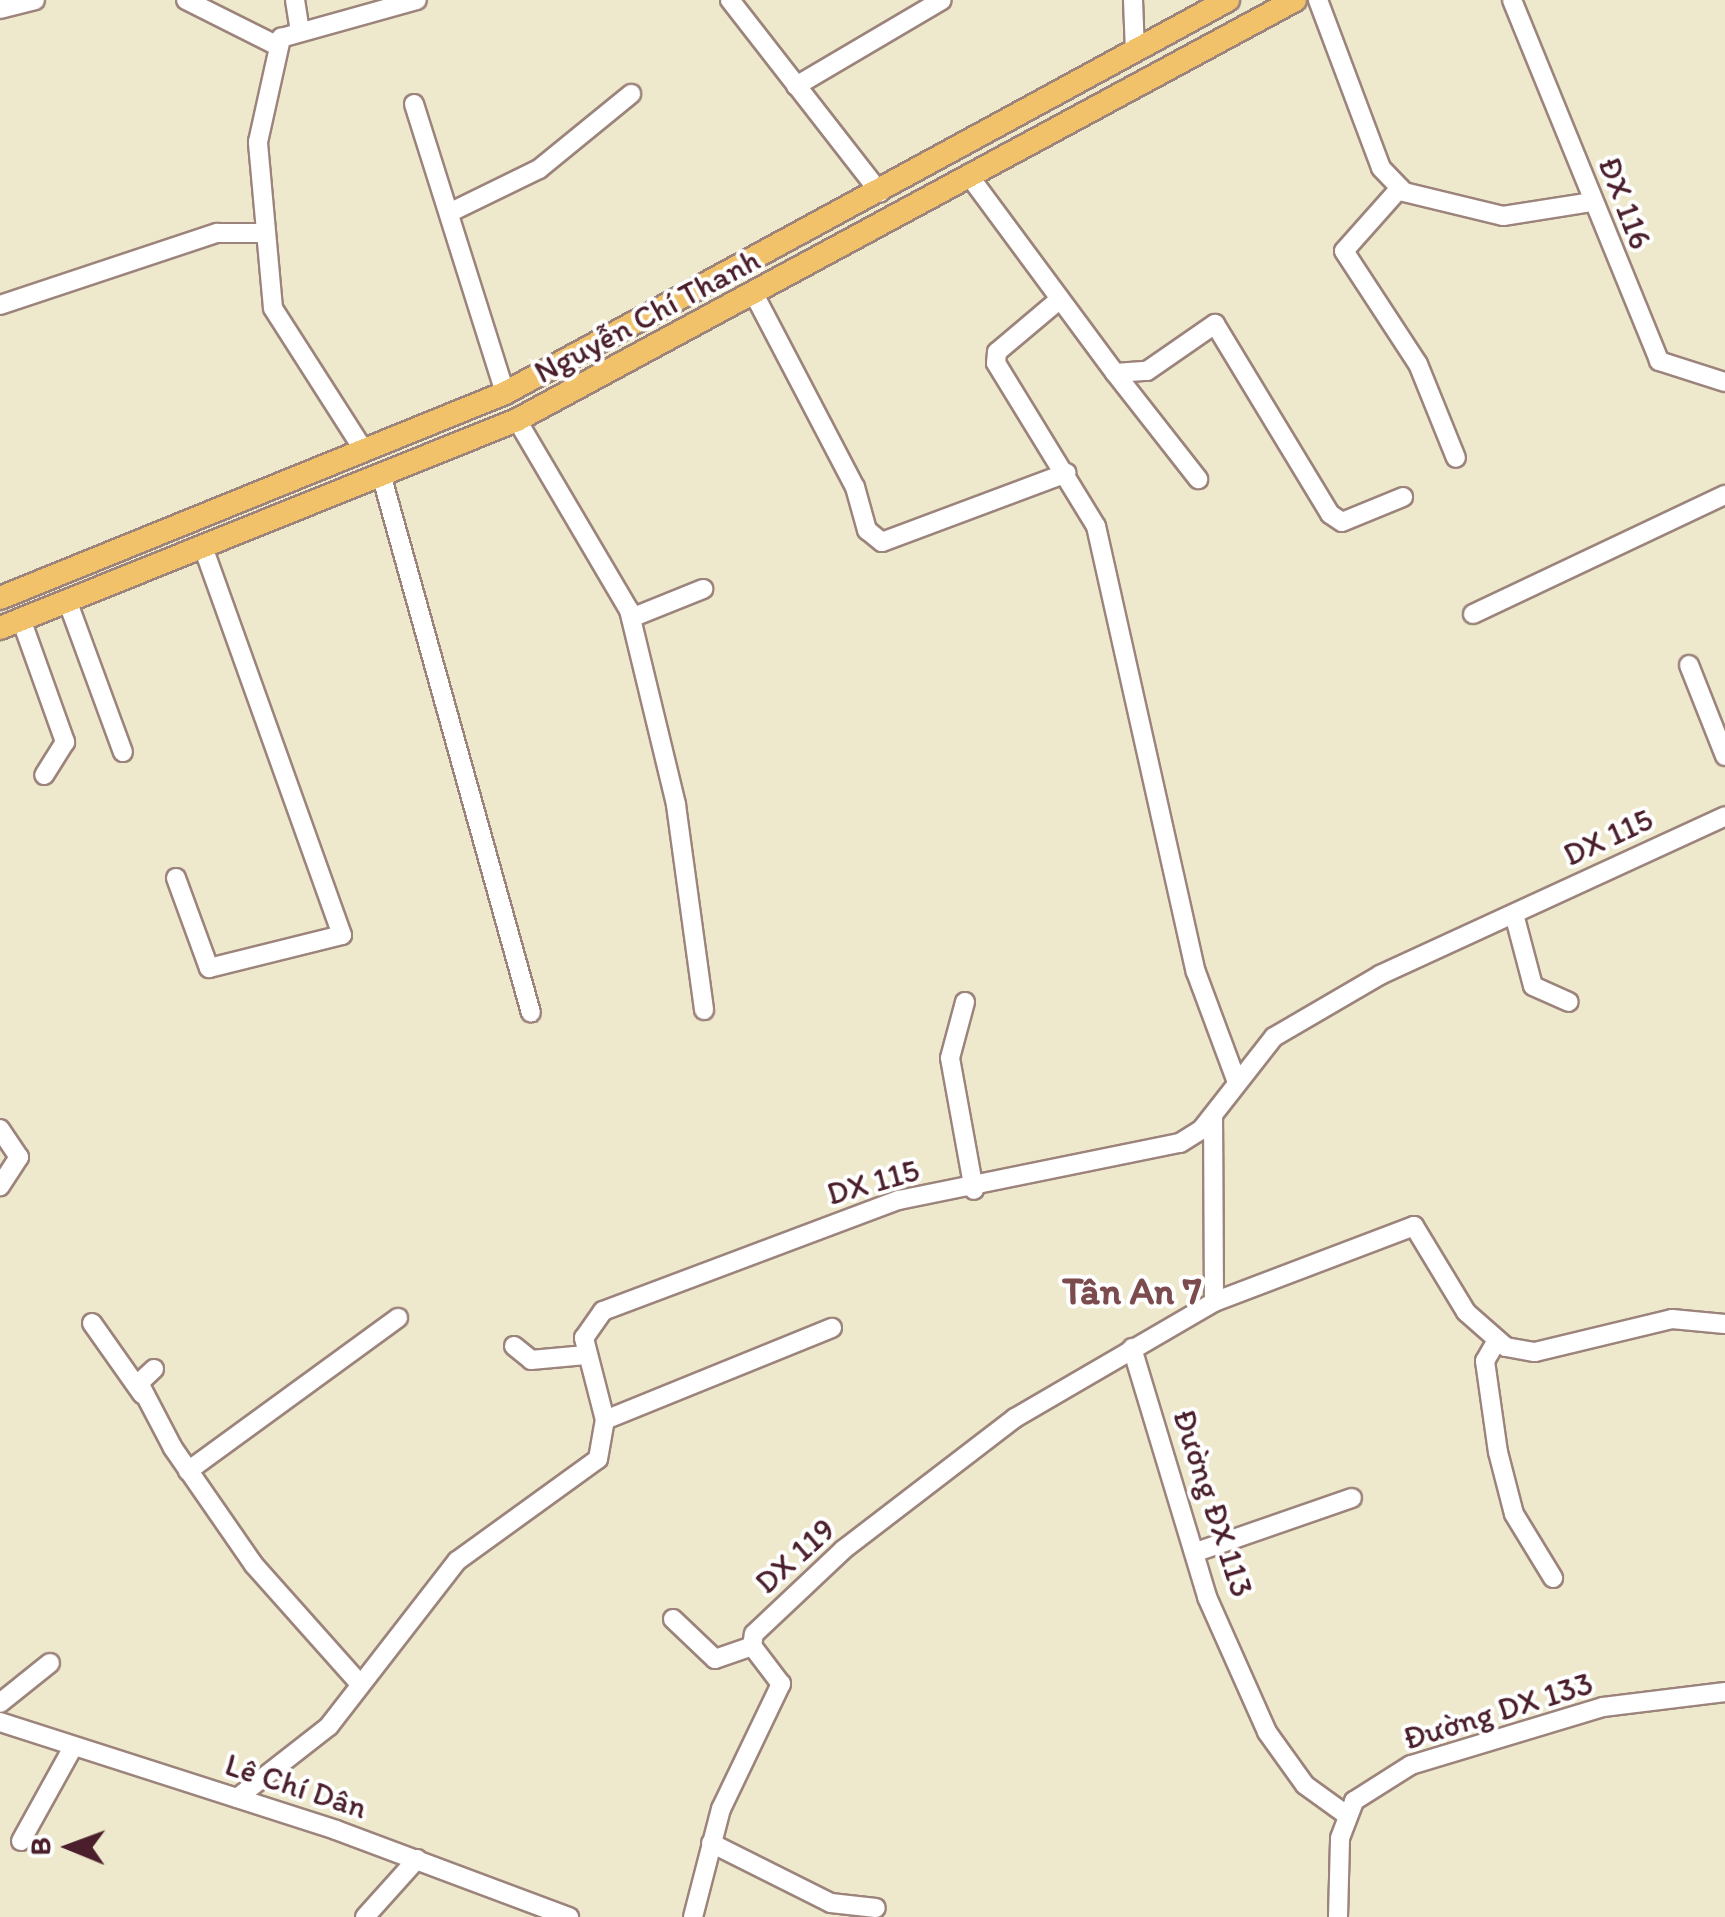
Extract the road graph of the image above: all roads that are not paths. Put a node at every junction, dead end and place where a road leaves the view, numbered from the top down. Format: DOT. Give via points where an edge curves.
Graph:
graph roads {
  1 [pos="34,0"];
  2 [pos="186,0"];
  3 [pos="295,0"];
  4 [pos="417,0"];
  5 [pos="730,0"];
  6 [pos="942,0"];
  7 [pos="1132,0"];
  8 [pos="1228,0"];
  9 [pos="1295,0"];
  10 [pos="1318,0"];
  11 [pos="1512,0"];
  12 [pos="354,8"];
  13 [pos="0,9"];
  14 [pos="300,30"];
  15 [pos="278,46"];
  16 [pos="1135,52"];
  17 [pos="1151,81"];
  18 [pos="796,86"];
  19 [pos="631,94"];
  20 [pos="414,104"];
  21 [pos="970,177"];
  22 [pos="1400,188"];
  23 [pos="880,193"];
  24 [pos="1592,202"];
  25 [pos="453,210"];
  26 [pos="260,232"];
  27 [pos="756,296"];
  28 [pos="1060,299"];
  29 [pos="0,305"];
  30 [pos="1114,373"];
  31 [pos="1725,382"];
  32 [pos="505,392"];
  33 [pos="517,420"];
  34 [pos="363,449"];
  35 [pos="1456,458"];
  36 [pos="1066,473"];
  37 [pos="382,474"];
  38 [pos="1198,478"];
  39 [pos="1725,495"];
  40 [pos="1403,496"];
  41 [pos="202,545"];
  42 [pos="703,589"];
  43 [pos="0,598"];
  44 [pos="67,600"];
  45 [pos="1473,614"];
  46 [pos="631,618"];
  47 [pos="11,623"];
  48 [pos="1690,665"];
  49 [pos="123,752"];
  50 [pos="1725,756"];
  51 [pos="44,776"];
  52 [pos="1725,816"];
  53 [pos="176,878"];
  54 [pos="1514,914"];
  55 [pos="966,1002"];
  56 [pos="1569,1002"];
  57 [pos="704,1010"];
  58 [pos="532,1013"];
  59 [pos="1237,1082"];
  60 [pos="1212,1116"];
  61 [pos="0,1129"];
  62 [pos="0,1186"];
  63 [pos="974,1190"];
  64 [pos="1214,1302"];
  65 [pos="398,1318"];
  66 [pos="92,1323"];
  67 [pos="1725,1324"];
  68 [pos="832,1328"];
  69 [pos="1496,1342"];
  70 [pos="514,1346"];
  71 [pos="1132,1348"];
  72 [pos="586,1355"];
  73 [pos="154,1369"];
  74 [pos="142,1394"];
  75 [pos="605,1420"];
  76 [pos="188,1471"];
  77 [pos="1352,1498"];
  78 [pos="1196,1552"];
  79 [pos="1553,1578"];
  80 [pos="673,1619"];
  81 [pos="752,1646"];
  82 [pos="50,1663"];
  83 [pos="360,1684"];
  84 [pos="1725,1692"];
  85 [pos="0,1704"];
  86 [pos="0,1722"];
  87 [pos="73,1748"];
  88 [pos="236,1798"];
  89 [pos="1348,1816"];
  90 [pos="21,1841"];
  91 [pos="710,1843"];
  92 [pos="417,1858"];
  93 [pos="876,1908"];
  94 [pos="535,1912"];
  95 [pos="365,1917"];
  96 [pos="570,1917"];
  97 [pos="693,1917"];
  98 [pos="1338,1917"];
  1 -- 13 [label="street"];
  2 -- 15 [label="street"];
  3 -- 14 [label="street"];
  4 -- 12 [label="street"];
  5 -- 18 [label="street"];
  6 -- 18 [label="street"];
  7 -- 16 [label="street"];
  8 -- 16 [label="main road, Nguyễn Chí Thanh"];
  9 -- 17 [label="main road, Nguyễn Chí Thanh"];
  10 -- 22 [label="street" via="1380,168"];
  11 -- 24 [label="street, ĐX 116"];
  12 -- 14 [label="street"];
  14 -- 15 [label="street"];
  15 -- 26 [label="street" via="258,142"];
  16 -- 17 [label="main road"];
  16 -- 23 [label="main road, Nguyễn Chí Thanh"];
  17 -- 21 [label="main road, Nguyễn Chí Thanh"];
  18 -- 23 [label="street"];
  19 -- 25 [label="street" via="539,169"];
  20 -- 25 [label="street"];
  21 -- 27 [label="main road, Nguyễn Chí Thanh"];
  21 -- 28 [label="street"];
  22 -- 24 [label="street" via="1503,216"];
  22 -- 35 [label="street" via="1344,251 1418,364"];
  23 -- 32 [label="main road, Nguyễn Chí Thanh"];
  24 -- 31 [label="street, ĐX 116" via="1659,361"];
  25 -- 32 [label="street" via="458,256"];
  26 -- 29 [label="street" via="217,233"];
  26 -- 34 [label="street" via="289,342"];
  27 -- 33 [label="main road, Nguyễn Chí Thanh"];
  27 -- 36 [label="street" via="855,487 867,530 882,542"];
  28 -- 30 [label="street"];
  28 -- 36 [label="street" via="995,358"];
  30 -- 38 [label="street"];
  30 -- 40 [label="street" via="1147,371 1216,324 1330,514 1342,522"];
  32 -- 33 [label="main road"];
  32 -- 34 [label="main road, Nguyễn Chí Thanh"];
  33 -- 37 [label="main road, Nguyễn Chí Thanh"];
  33 -- 46 [label="street"];
  34 -- 43 [label="main road, Nguyễn Chí Thanh"];
  36 -- 59 [label="street" via="1101,543 1196,972"];
  37 -- 41 [label="main road, Nguyễn Chí Thanh"];
  37 -- 58 [label="street"];
  39 -- 45 [label="street"];
  41 -- 44 [label="main road, Nguyễn Chí Thanh"];
  41 -- 53 [label="street" via="342,935 209,968"];
  42 -- 46 [label="street"];
  44 -- 47 [label="main road, Nguyễn Chí Thanh"];
  44 -- 49 [label="street"];
  46 -- 57 [label="street" via="676,805"];
  47 -- 51 [label="street" via="65,742"];
  48 -- 50 [label="street"];
  52 -- 54 [label="street, DX 115"];
  54 -- 56 [label="street" via="1533,986"];
  54 -- 59 [label="street, DX 115" via="1274,1036"];
  55 -- 63 [label="street" via="950,1058"];
  59 -- 60 [label="street, DX 115"];
  60 -- 63 [label="street, DX 115" via="1180,1143"];
  60 -- 64 [label="street"];
  61 -- 62 [label="street" via="19,1158"];
  63 -- 72 [label="street, DX 115" via="899,1200 604,1311 584,1338"];
  64 -- 69 [label="street, DX 119" via="1414,1226 1466,1312"];
  64 -- 71 [label="street, DX 119"];
  65 -- 76 [label="street"];
  66 -- 74 [label="street"];
  67 -- 69 [label="street" via="1672,1319 1535,1352"];
  68 -- 75 [label="street"];
  69 -- 79 [label="street" via="1485,1362 1498,1452 1514,1514"];
  70 -- 72 [label="street" via="531,1360"];
  71 -- 78 [label="street, Đường ĐX 113"];
  71 -- 81 [label="street, DX 119" via="1016,1418 843,1550 754,1634"];
  72 -- 75 [label="street"];
  73 -- 74 [label="street" via="140,1378"];
  74 -- 76 [label="street"];
  75 -- 83 [label="street" via="598,1458 457,1560"];
  76 -- 83 [label="street" via="254,1565"];
  77 -- 78 [label="street"];
  78 -- 89 [label="street, Đường ĐX 113" via="1267,1732 1306,1784"];
  80 -- 81 [label="street" via="715,1659"];
  81 -- 91 [label="street" via="782,1684"];
  82 -- 85 [label="street"];
  83 -- 88 [label="street" via="329,1726"];
  84 -- 89 [label="street, Đường DX 133" via="1603,1707 1412,1765 1354,1801"];
  86 -- 87 [label="street, Lê Chí Dân"];
  87 -- 88 [label="street, Lê Chí Dân"];
  87 -- 90 [label="street"];
  88 -- 92 [label="street, Lê Chí Dân"];
  89 -- 98 [label="street"];
  91 -- 93 [label="street" via="831,1902"];
  91 -- 97 [label="street"];
  92 -- 94 [label="street, Lê Chí Dân"];
  92 -- 95 [label="street"];
  94 -- 96 [label="street, Lê Chí Dân"];
}
